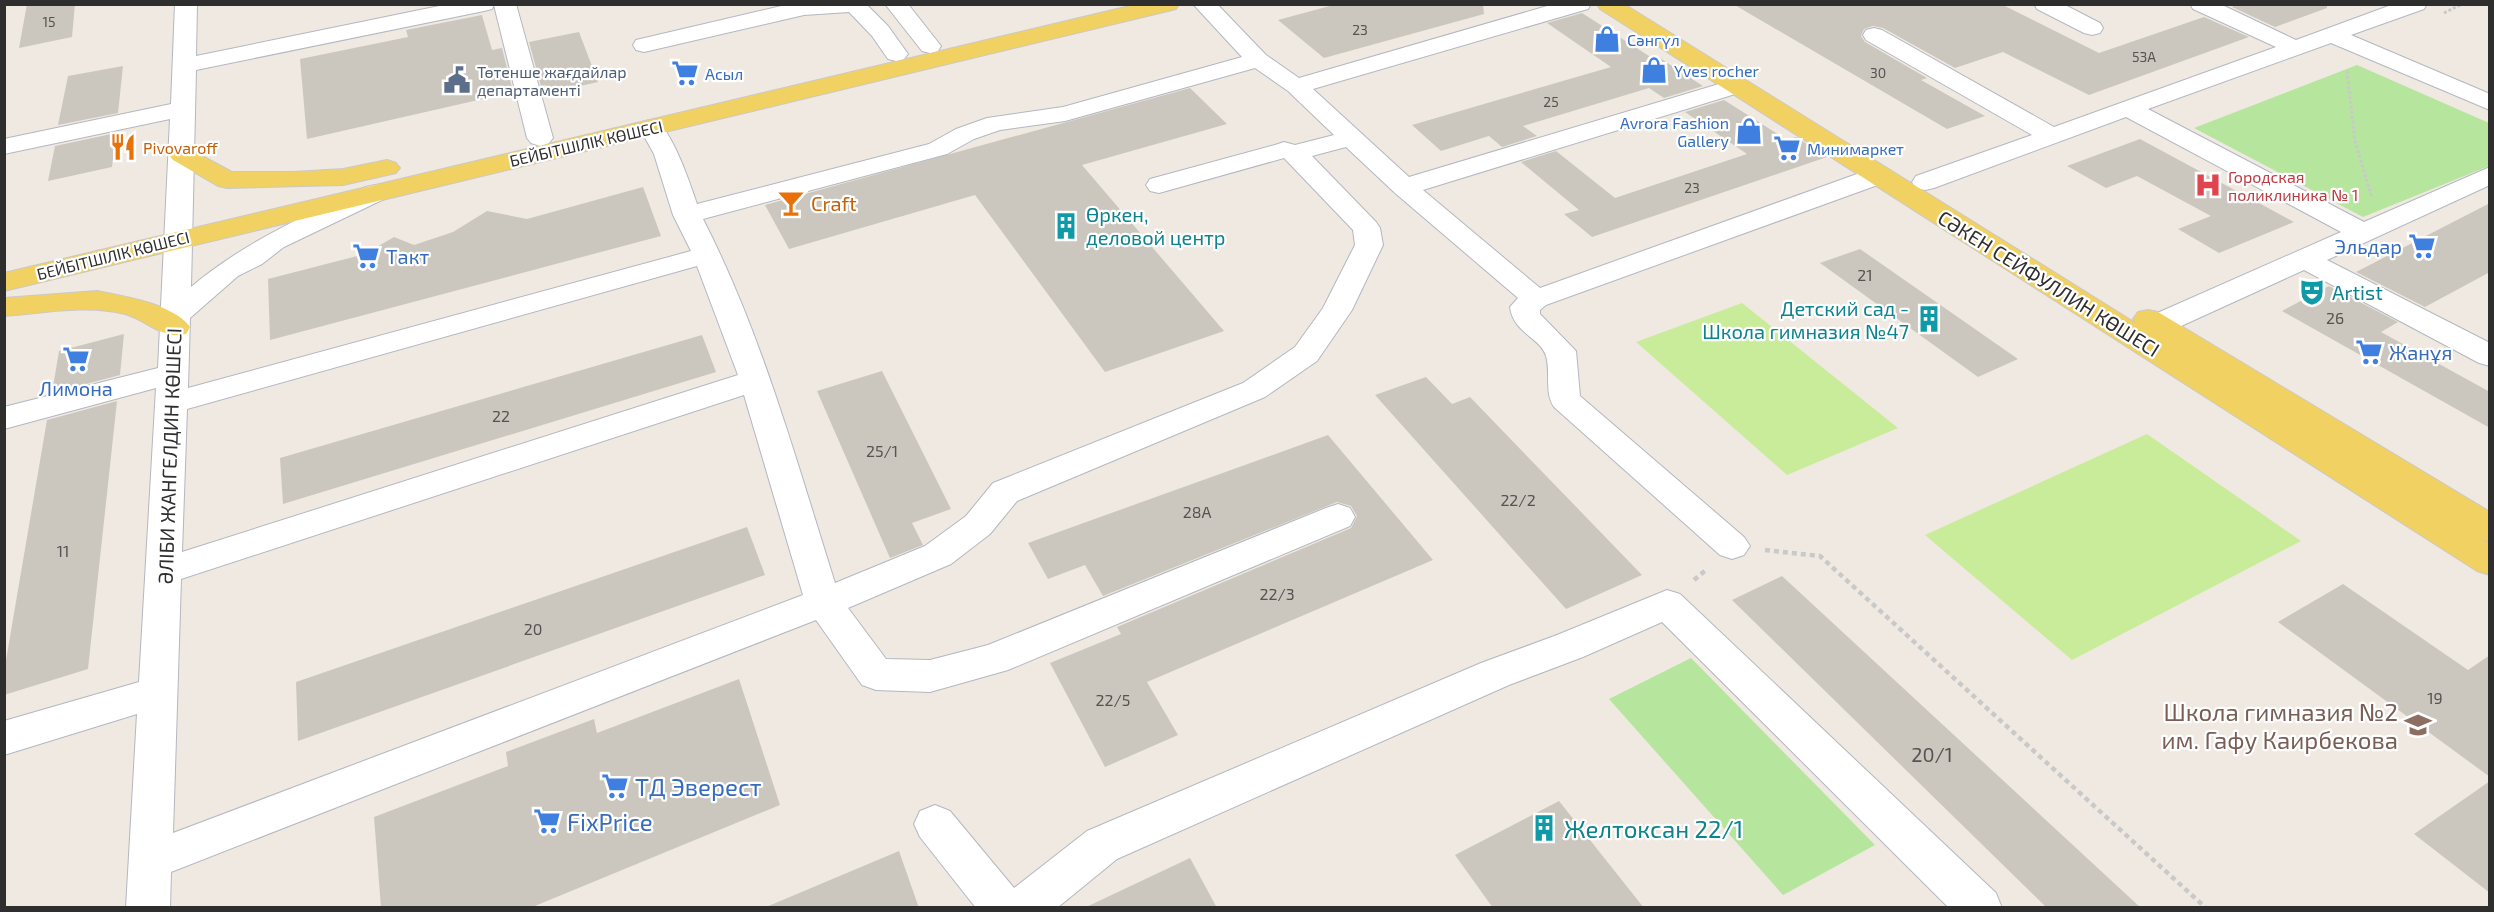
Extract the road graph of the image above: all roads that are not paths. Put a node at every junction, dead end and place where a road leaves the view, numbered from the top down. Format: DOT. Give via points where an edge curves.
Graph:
graph roads {
  1 [pos="186,4"];
  2 [pos="484,4"];
  3 [pos="505,4"];
  4 [pos="896,4"];
  5 [pos="1109,4"];
  6 [pos="1168,4"];
  7 [pos="1204,4"];
  8 [pos="1580,4"];
  9 [pos="1608,4"];
  10 [pos="1641,4"];
  11 [pos="2045,4"];
  12 [pos="2200,4"];
  13 [pos="2349,4"];
  14 [pos="2416,4"];
  15 [pos="802,6"];
  16 [pos="453,8"];
  17 [pos="2380,18"];
  18 [pos="2092,28"];
  19 [pos="1874,35"];
  20 [pos="2332,35"];
  21 [pos="644,45"];
  22 [pos="930,46"];
  23 [pos="2296,48"];
  24 [pos="896,54"];
  25 [pos="1258,60"];
  26 [pos="185,65"];
  27 [pos="1296,86"];
  28 [pos="1737,87"];
  29 [pos="2490,103"];
  30 [pos="183,109"];
  31 [pos="2130,109"];
  32 [pos="651,127"];
  33 [pos="2053,136"];
  34 [pos="540,138"];
  35 [pos="1350,138"];
  36 [pos="4,147"];
  37 [pos="1295,153"];
  38 [pos="182,155"];
  39 [pos="454,158"];
  40 [pos="2490,175"];
  41 [pos="1877,176"];
  42 [pos="1925,182"];
  43 [pos="1159,185"];
  44 [pos="1404,187"];
  45 [pos="375,193"];
  46 [pos="687,215"];
  47 [pos="2371,229"];
  48 [pos="180,231"];
  49 [pos="707,255"];
  50 [pos="2304,259"];
  51 [pos="4,264"];
  52 [pos="4,282"];
  53 [pos="1536,299"];
  54 [pos="4,307"];
  55 [pos="175,322"];
  56 [pos="2157,325"];
  57 [pos="2482,344"];
  58 [pos="755,380"];
  59 [pos="172,389"];
  60 [pos="4,418"];
  61 [pos="1338,517"];
  62 [pos="2490,529"];
  63 [pos="1732,546"];
  64 [pos="2490,562"];
  65 [pos="164,571"];
  66 [pos="823,602"];
  67 [pos="159,692"];
  68 [pos="4,738"];
  69 [pos="935,824"];
  70 [pos="150,861"];
  71 [pos="148,908"];
  72 [pos="1003,908"];
  73 [pos="1023,908"];
  74 [pos="1980,908"];
  1 -- 26 [label="street, ӘЛІБИ ЖАНГЕЛДИН КӨШЕСІ"];
  2 -- 16 [label="street"];
  3 -- 34 [label="street"];
  4 -- 22 [label="street"];
  5 -- 22 [label="main road, БЕЙБІТШІЛІК КӨШЕСІ"];
  6 -- 32 [label="main road, БЕЙБІТШІЛІК КӨШЕСІ"];
  7 -- 25 [label="street"];
  8 -- 27 [label="street"];
  9 -- 28 [label="main road, СӘКЕН СЕЙФУЛЛИН КӨШЕСІ"];
  10 -- 42 [label="main road, СӘКЕН СЕЙФУЛЛИН КӨШЕСІ"];
  11 -- 18 [label="street"];
  12 -- 23 [label="street"];
  13 -- 17 [label="street"];
  14 -- 17 [label="street"];
  15 -- 21 [label="street"];
  15 -- 24 [label="street" via="854,5"];
  16 -- 26 [label="street"];
  17 -- 20 [label="street"];
  19 -- 33 [label="street"];
  20 -- 23 [label="street"];
  20 -- 29 [label="street"];
  22 -- 24 [label="main road, БЕЙБІТШІЛІК КӨШЕСІ"];
  23 -- 31 [label="street"];
  24 -- 34 [label="main road, БЕЙБІТШІЛІК КӨШЕСІ"];
  25 -- 27 [label="street"];
  25 -- 46 [label="street" via="1065,114 996,123 938,149"];
  26 -- 30 [label="street, ӘЛІБИ ЖАНГЕЛДИН КӨШЕСІ"];
  27 -- 35 [label="street"];
  28 -- 41 [label="main road, СӘКЕН СЕЙФУЛЛИН КӨШЕСІ"];
  28 -- 44 [label="street"];
  30 -- 36 [label="street"];
  30 -- 38 [label="street, ӘЛІБИ ЖАНГЕЛДИН КӨШЕСІ"];
  31 -- 33 [label="street"];
  31 -- 47 [label="street"];
  32 -- 45 [label="main road, БЕЙБІТШІЛІК КӨШЕСІ"];
  32 -- 46 [label="street" via="667,154"];
  33 -- 42 [label="street"];
  34 -- 39 [label="main road, БЕЙБІТШІЛІК КӨШЕСІ"];
  35 -- 37 [label="street"];
  35 -- 44 [label="street"];
  37 -- 43 [label="street" via="1284,150"];
  37 -- 66 [label="street" via="1366,228 1369,245 1337,310 1306,354 1254,390 1005,492 978,525 938,555"];
  38 -- 39 [label="main road" via="227,180 343,177"];
  38 -- 48 [label="street, ӘЛІБИ ЖАНГЕЛДИН КӨШЕСІ"];
  39 -- 48 [label="main road, БЕЙБІТШІЛІК КӨШЕСІ"];
  40 -- 47 [label="street"];
  41 -- 53 [label="street"];
  41 -- 64 [label="main road, СӘКЕН СЕЙФУЛЛИН КӨШЕСІ"];
  42 -- 56 [label="main road, СӘКЕН СЕЙФУЛЛИН КӨШЕСІ"];
  44 -- 53 [label="street"];
  45 -- 48 [label="main road, БЕЙБІТШІЛІК КӨШЕСІ"];
  45 -- 55 [label="street" via="273,241 228,270"];
  46 -- 49 [label="street"];
  47 -- 50 [label="street"];
  48 -- 51 [label="main road, БЕЙБІТШІЛІК КӨШЕСІ"];
  48 -- 52 [label="main road, БЕЙБІТШІЛІК КӨШЕСІ"];
  48 -- 55 [label="street, ӘЛІБИ ЖАНГЕЛДИН КӨШЕСІ"];
  49 -- 58 [label="street"];
  49 -- 59 [label="street"];
  50 -- 56 [label="street"];
  50 -- 57 [label="street"];
  53 -- 63 [label="street" via="1526,307 1526,318 1561,351 1565,400"];
  54 -- 55 [label="main road" via="97,300 136,307"];
  55 -- 59 [label="street, ӘЛІБИ ЖАНГЕЛДИН КӨШЕСІ"];
  56 -- 62 [label="main road, СӘКЕН СЕЙФУЛЛИН КӨШЕСІ"];
  58 -- 65 [label="street"];
  58 -- 66 [label="street"];
  59 -- 60 [label="street"];
  59 -- 65 [label="street, ӘЛІБИ ЖАНГЕЛДИН КӨШЕСІ"];
  61 -- 66 [label="street" via="995,659 930,676 876,674"];
  65 -- 67 [label="street, ӘЛІБИ ЖАНГЕЛДИН КӨШЕСІ"];
  66 -- 70 [label="street"];
  67 -- 68 [label="street"];
  67 -- 70 [label="street, ӘЛІБИ ЖАНГЕЛДИН КӨШЕСІ"];
  69 -- 72 [label="street"];
  70 -- 71 [label="street, ӘЛІБИ ЖАНГЕЛДИН КӨШЕСІ"];
  73 -- 74 [label="street" via="1102,845 1667,604"];
}
